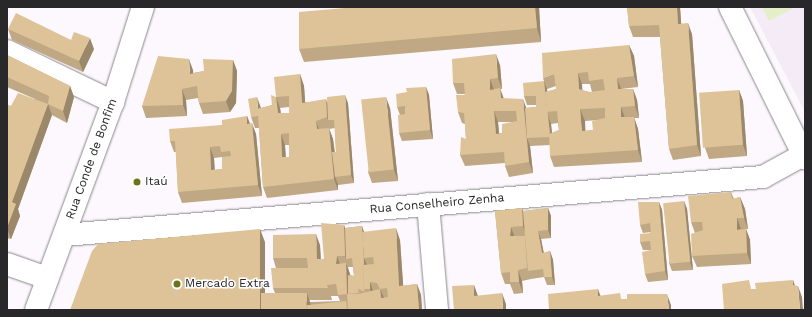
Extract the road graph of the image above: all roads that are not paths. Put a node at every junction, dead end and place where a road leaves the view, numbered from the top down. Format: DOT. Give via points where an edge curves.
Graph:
graph roads {
  1 [pos="143,7"];
  2 [pos="730,7"];
  3 [pos="7,51"];
  4 [pos="113,102"];
  5 [pos="804,156"];
  6 [pos="428,204"];
  7 [pos="65,235"];
  8 [pos="7,264"];
  9 [pos="47,278"];
  10 [pos="36,310"];
  11 [pos="437,310"];
  1 -- 4 [label="street, Rua Conde de Bonfim"];
  2 -- 5 [label="street"];
  3 -- 4 [label="street"];
  4 -- 7 [label="street, Rua Conde de Bonfim"];
  5 -- 6 [label="street, Rua Conselheiro Zenha" via="763,177"];
  6 -- 7 [label="street, Rua Conselheiro Zenha"];
  6 -- 11 [label="street"];
  7 -- 9 [label="street, Rua Conde de Bonfim"];
  8 -- 9 [label="street"];
  9 -- 10 [label="street, Rua Conde de Bonfim"];
}
